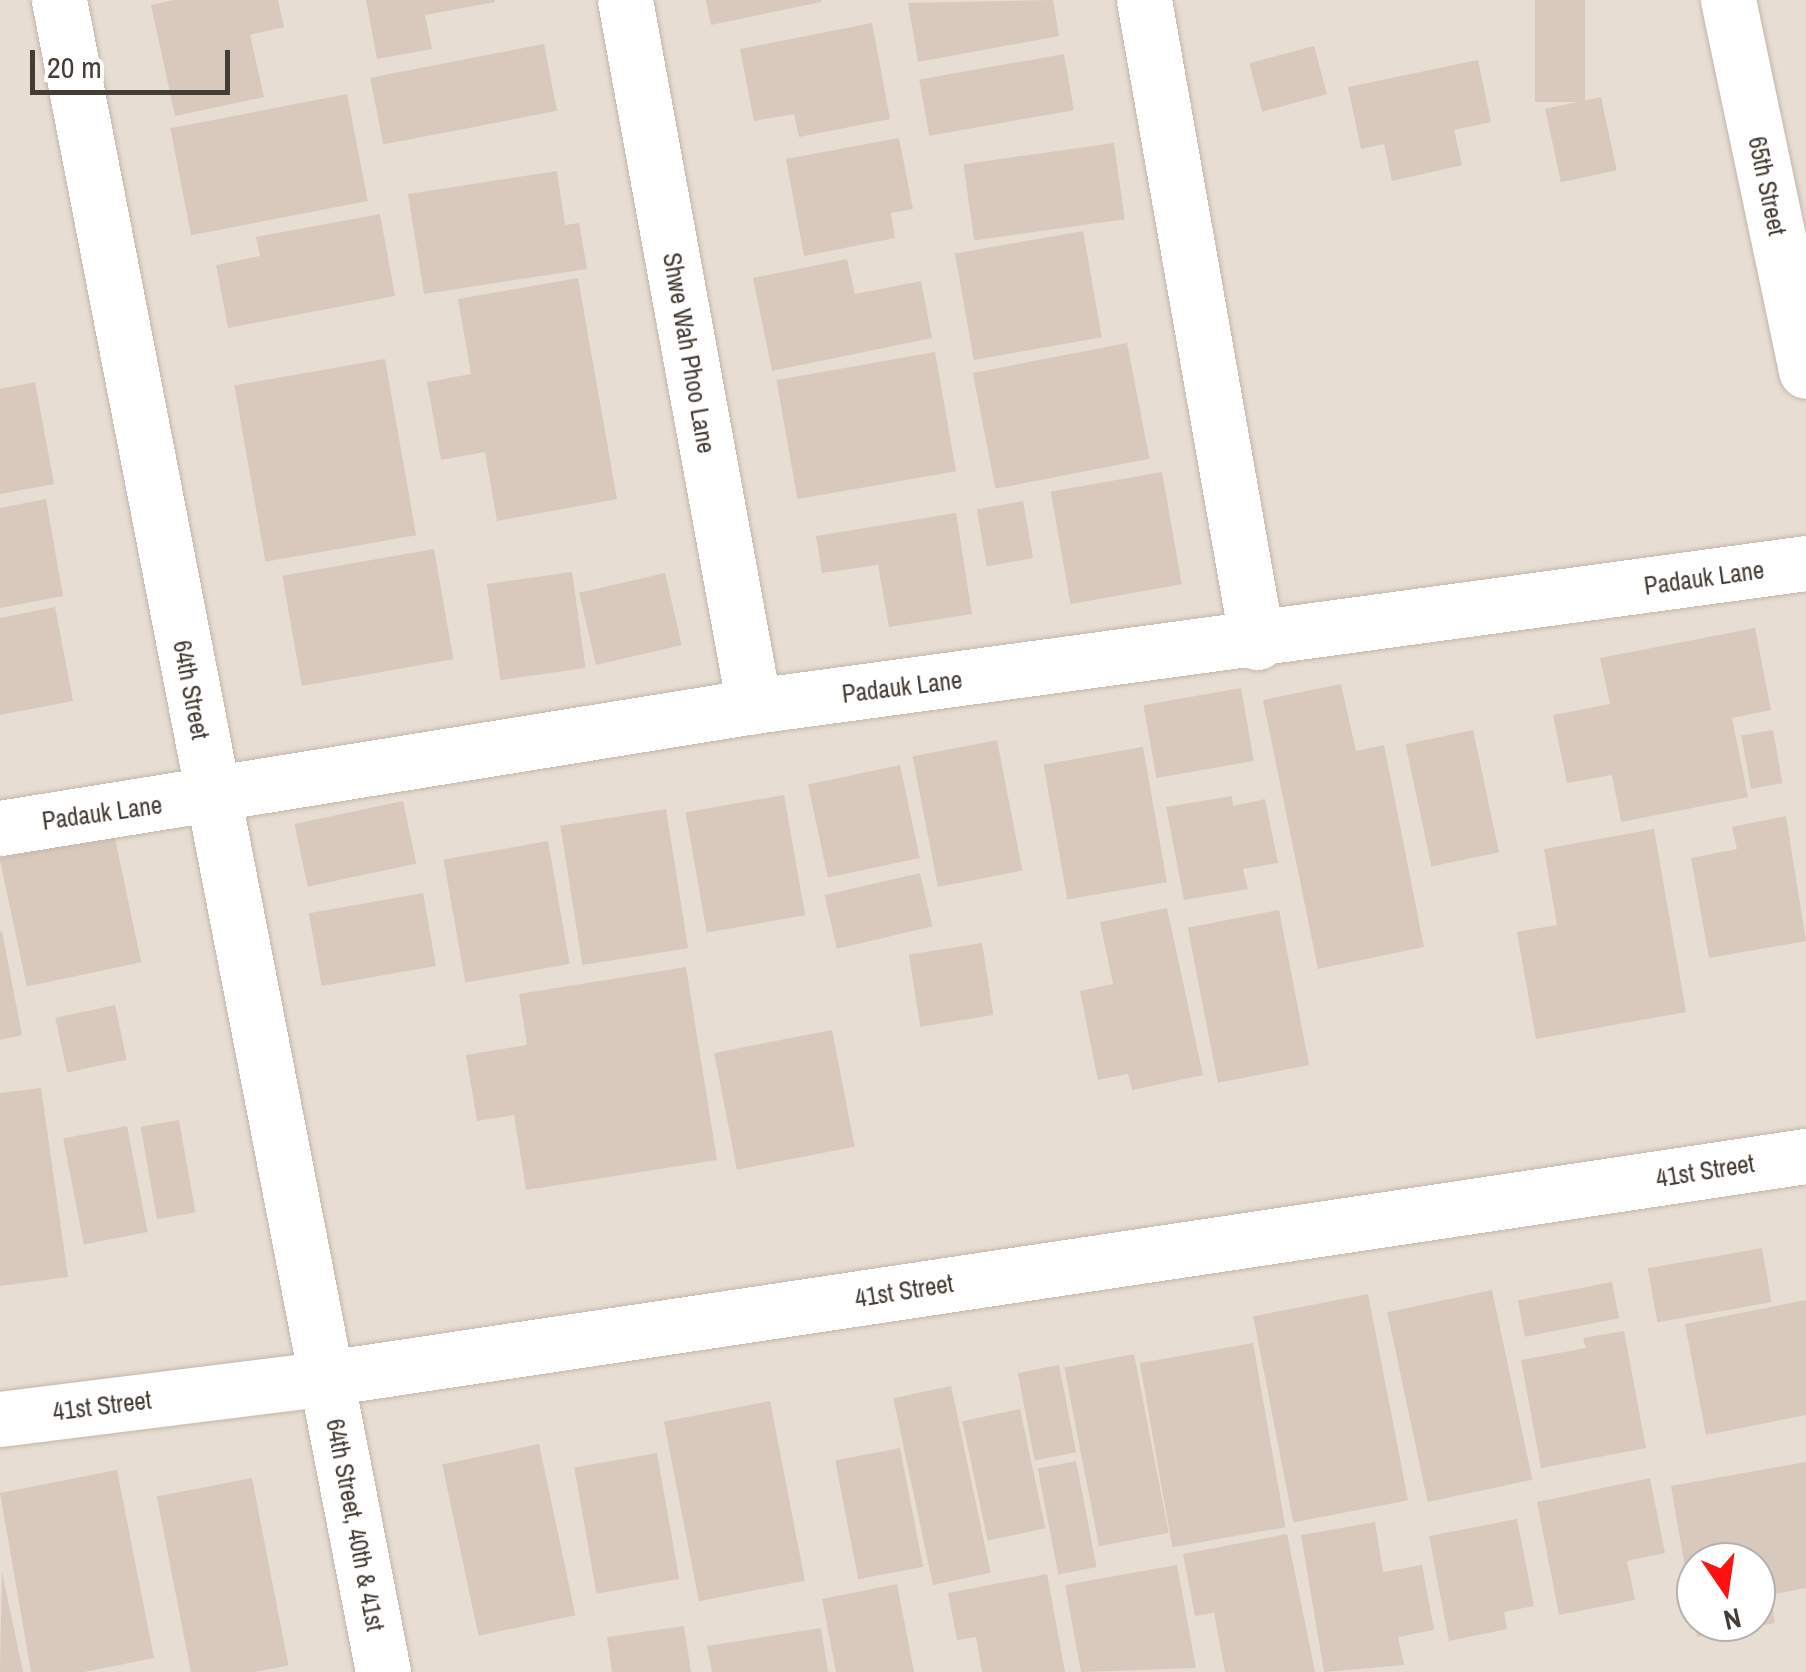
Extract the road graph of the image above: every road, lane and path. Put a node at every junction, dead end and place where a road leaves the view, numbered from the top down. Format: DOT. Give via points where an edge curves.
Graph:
graph roads {
  1 [pos="59,0"];
  2 [pos="624,0"];
  3 [pos="1144,0"];
  4 [pos="1728,0"];
  5 [pos="1806,371"];
  6 [pos="1806,563"];
  7 [pos="1256,642"];
  8 [pos="754,706"];
  9 [pos="212,797"];
  10 [pos="0,828"];
  11 [pos="1806,1156"];
  12 [pos="327,1378"];
  13 [pos="0,1419"];
  14 [pos="384,1672"];
  1 -- 9 [label="street, 64th Street"];
  2 -- 8 [label="street, Shwe Wah Phoo Lane"];
  3 -- 7 [label="street"];
  4 -- 5 [label="street, 65th Street"];
  6 -- 7 [label="street, Padauk Lane"];
  7 -- 8 [label="street, Padauk Lane"];
  8 -- 9 [label="street, Padauk Lane"];
  9 -- 10 [label="street, Padauk Lane"];
  9 -- 12 [label="street, 64th Street"];
  11 -- 12 [label="street, 41st Street"];
  12 -- 13 [label="street, 41st Street"];
  12 -- 14 [label="street, 64th Street, 40th & 41st"];
}
